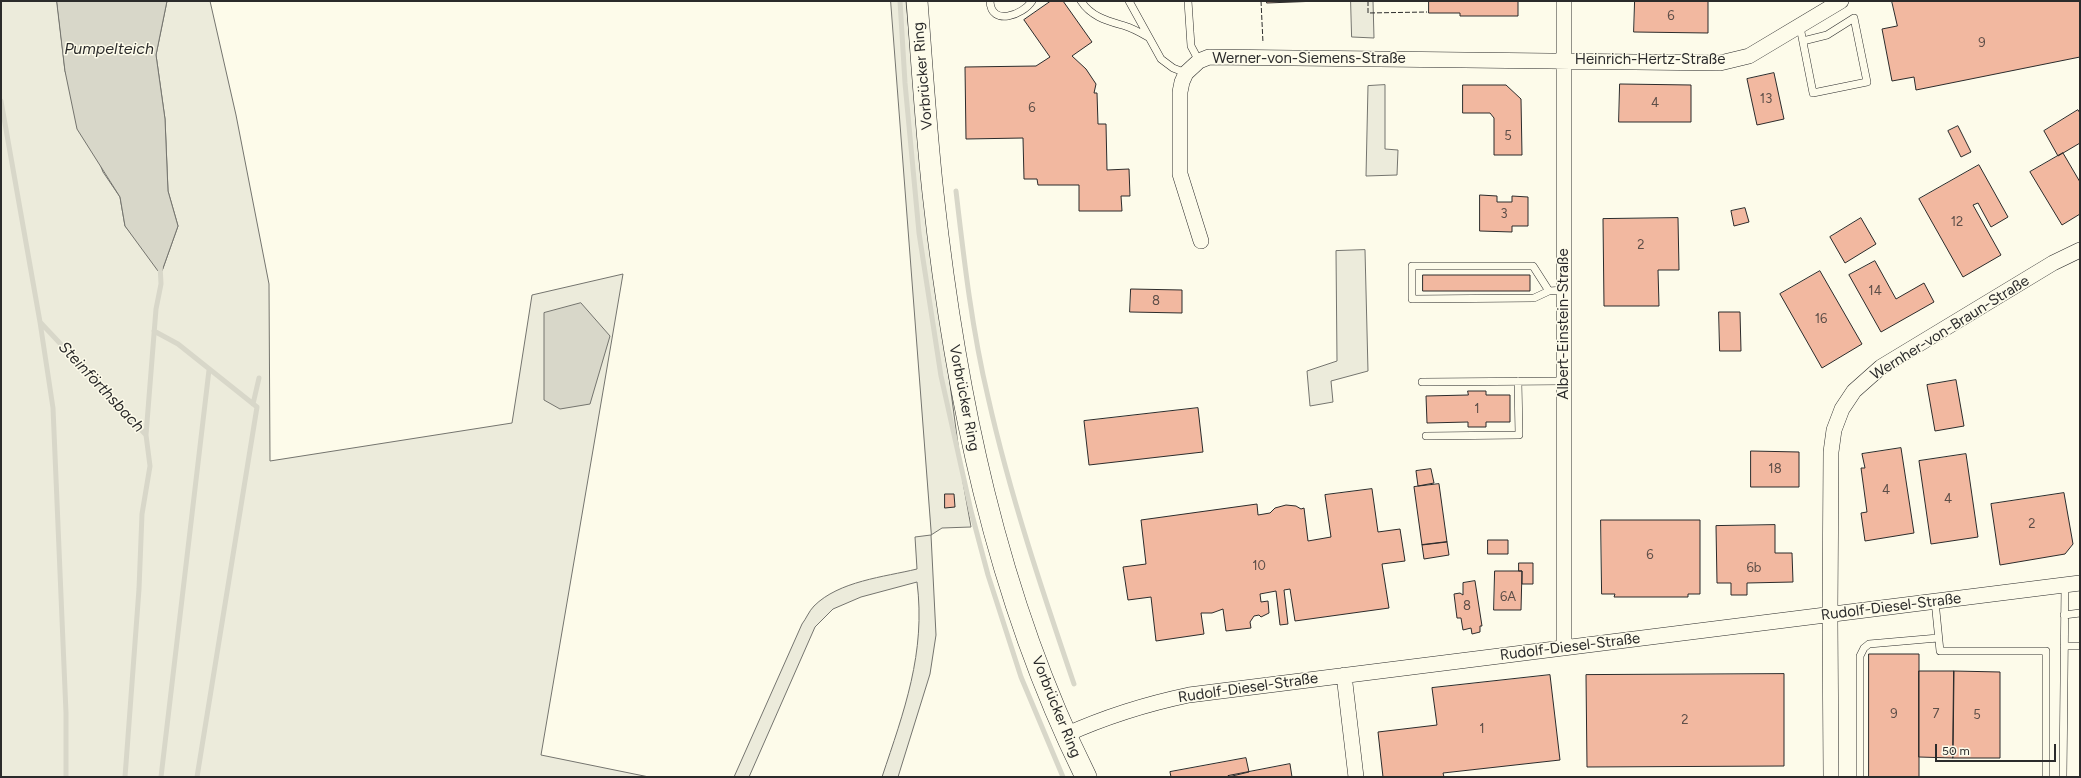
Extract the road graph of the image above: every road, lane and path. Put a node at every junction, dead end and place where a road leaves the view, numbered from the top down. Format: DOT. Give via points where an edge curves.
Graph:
graph roads {
  1 [pos="917,1"];
  2 [pos="990,1"];
  3 [pos="1032,1"];
  4 [pos="1081,1"];
  5 [pos="1129,1"];
  6 [pos="1188,1"];
  7 [pos="1564,1"];
  8 [pos="1841,1"];
  9 [pos="1802,34"];
  10 [pos="1148,37"];
  11 [pos="1199,61"];
  12 [pos="1563,61"];
  13 [pos="1186,73"];
  14 [pos="1201,241"];
  15 [pos="2080,250"];
  16 [pos="1556,291"];
  17 [pos="1518,381"];
  18 [pos="1564,381"];
  19 [pos="1422,382"];
  20 [pos="1426,436"];
  21 [pos="2080,583"];
  22 [pos="2065,585"];
  23 [pos="1935,601"];
  24 [pos="2080,613"];
  25 [pos="1830,614"];
  26 [pos="2064,615"];
  27 [pos="1938,638"];
  28 [pos="2064,646"];
  29 [pos="2080,646"];
  30 [pos="1564,648"];
  31 [pos="1344,675"];
  32 [pos="1065,735"];
  33 [pos="1086,777"];
  34 [pos="1356,777"];
  35 [pos="1831,777"];
  36 [pos="1860,777"];
  37 [pos="2046,777"];
  38 [pos="2063,777"];
  1 -- 32 [label="main road, Vorbrücker Ring" via="933,193 966,413 982,488 1018,608"];
  2 -- 3 [label="lane" via="996,15 1005,18 1023,11"];
  4 -- 10 [label="lane" via="1102,20 1125,26"];
  5 -- 10 [label="lane"];
  6 -- 11 [label="lane" via="1191,46"];
  7 -- 12 [label="street, Albert-Einstein-Straße"];
  8 -- 9 [label="street, Heinrich-Hertz-Straße"];
  9 -- 9 [label="lane" via="1813,93 1867,82 1854,18 1827,35"];
  9 -- 12 [label="street, Heinrich-Hertz-Straße" via="1749,56 1720,63"];
  10 -- 13 [label="lane" via="1162,59 1173,68"];
  11 -- 12 [label="street, Werner-von-Siemens-Straße" via="1209,57"];
  11 -- 13 [label="street, Werner-von-Siemens-Straße"];
  12 -- 16 [label="street, Albert-Einstein-Straße"];
  13 -- 14 [label="street, Werner-von-Siemens-Straße" via="1180,92 1180,174"];
  15 -- 25 [label="street, Wernher-von-Braun-Straße" via="2058,260 1881,367 1854,391 1842,409 1834,430 1831,452"];
  16 -- 16 [label="lane" via="1534,298 1412,299 1412,266 1533,266"];
  16 -- 18 [label="street, Albert-Einstein-Straße"];
  17 -- 18 [label="lane"];
  17 -- 19 [label="lane"];
  17 -- 20 [label="lane" via="1518,435"];
  18 -- 30 [label="street, Albert-Einstein-Straße"];
  21 -- 22 [label="street, Rudolf-Diesel-Straße"];
  22 -- 23 [label="street, Rudolf-Diesel-Straße"];
  22 -- 26 [label="lane"];
  23 -- 25 [label="street, Rudolf-Diesel-Straße"];
  23 -- 27 [label="lane"];
  24 -- 26 [label="lane"];
  25 -- 30 [label="street, Rudolf-Diesel-Straße"];
  25 -- 35 [label="street, Wernher-von-Braun-Straße"];
  26 -- 28 [label="lane"];
  27 -- 36 [label="lane" via="1869,644 1864,648 1860,656"];
  27 -- 37 [label="lane" via="1940,651 2046,651"];
  28 -- 29 [label="lane"];
  28 -- 38 [label="lane"];
  30 -- 31 [label="street, Rudolf-Diesel-Straße"];
  31 -- 32 [label="street, Rudolf-Diesel-Straße" via="1182,696 1120,713"];
  31 -- 34 [label="street"];
  32 -- 33 [label="main road, Vorbrücker Ring"];
}
